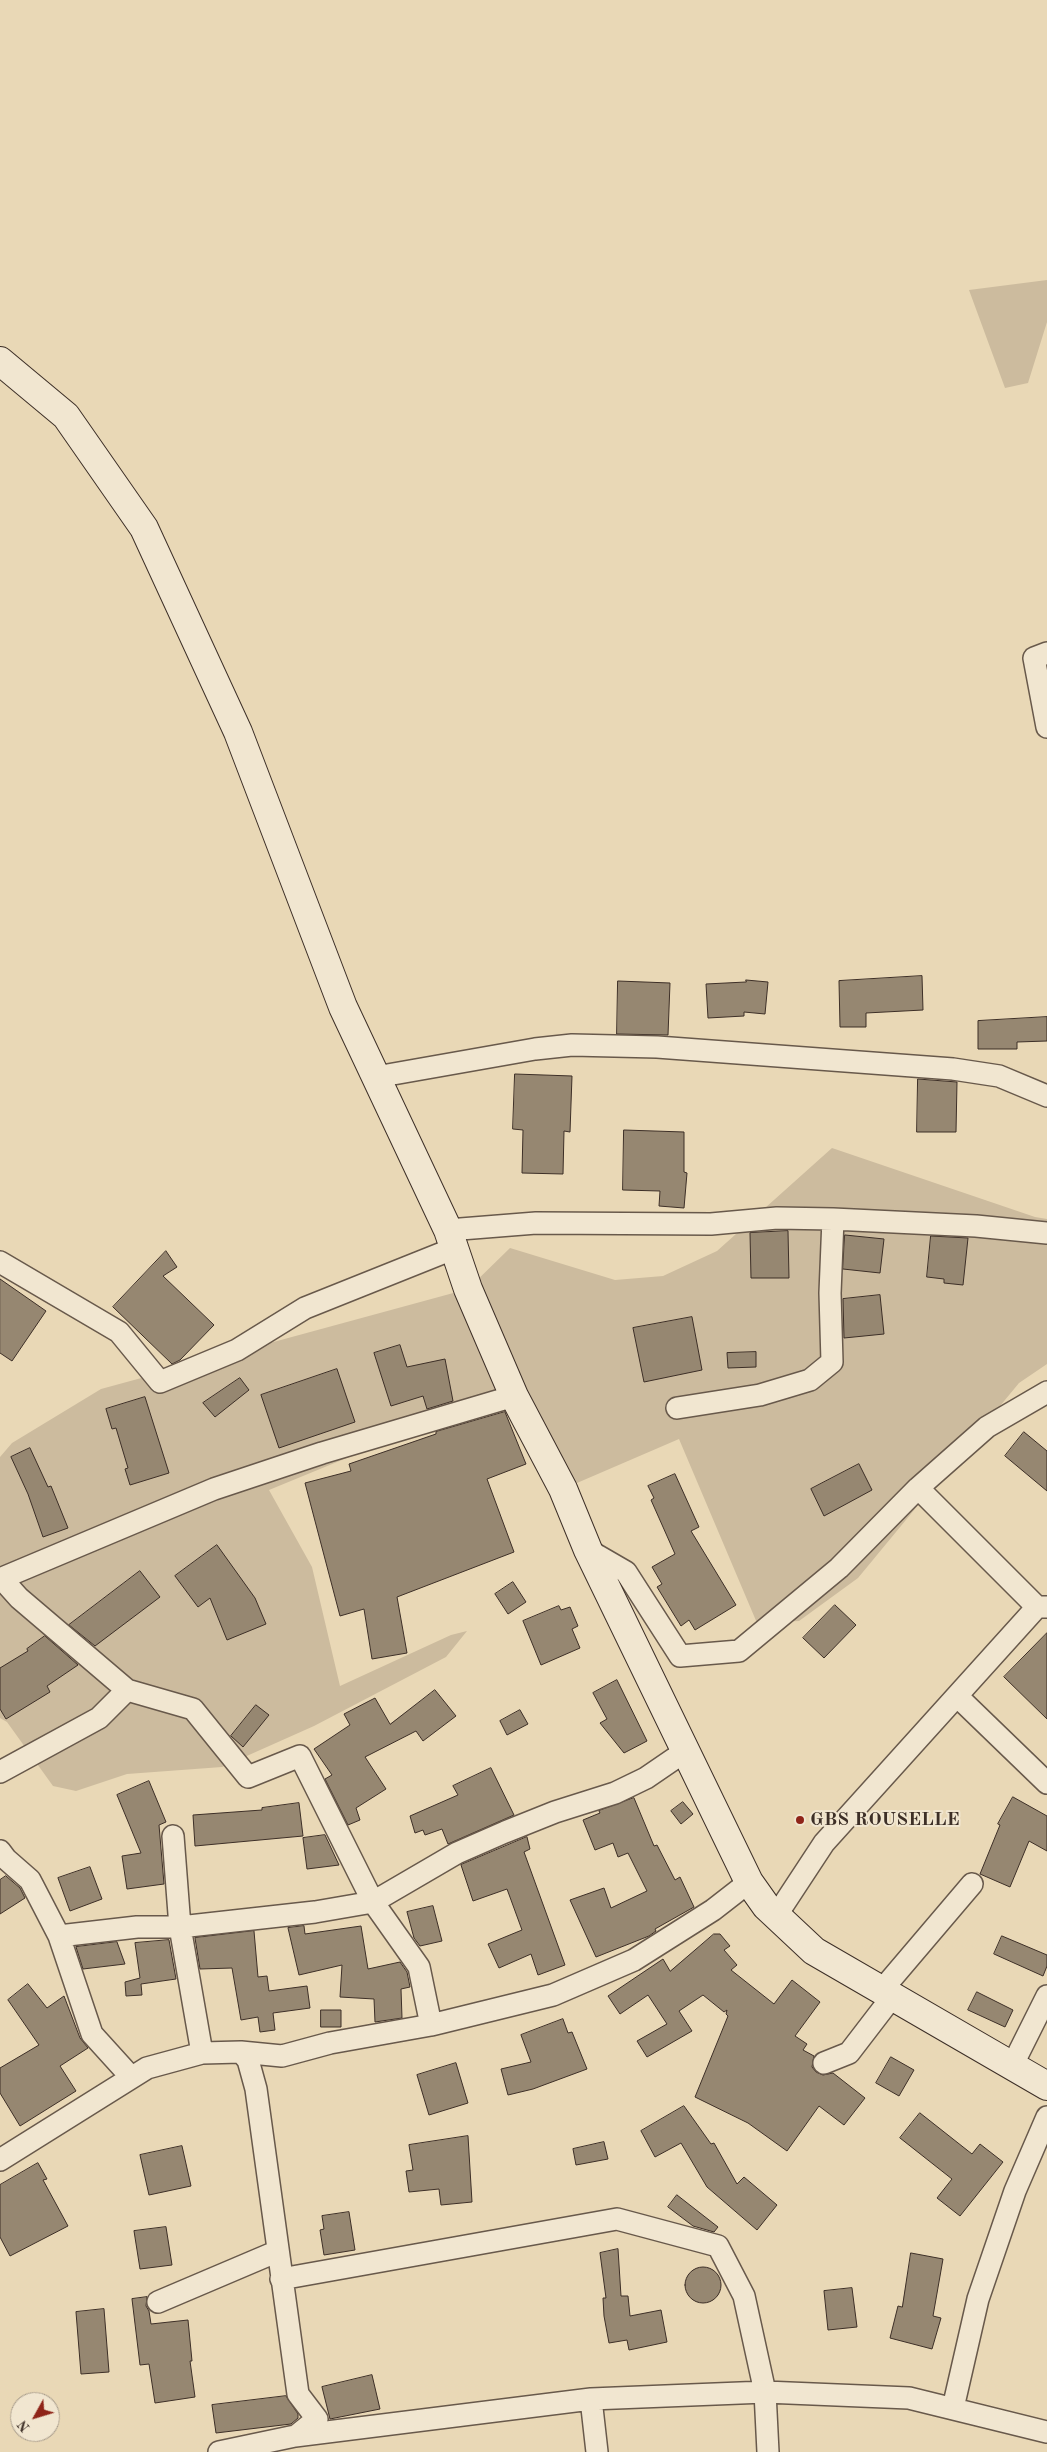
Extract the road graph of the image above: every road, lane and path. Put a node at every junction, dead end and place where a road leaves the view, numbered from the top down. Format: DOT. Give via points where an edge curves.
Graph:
graph roads {
  1 [pos="0,361"];
  2 [pos="1047,653"];
  3 [pos="1047,727"];
  4 [pos="376,1077"];
  5 [pos="1047,1096"];
  6 [pos="833,1219"];
  7 [pos="1047,1233"];
  8 [pos="451,1239"];
  9 [pos="0,1262"];
  10 [pos="1047,1392"];
  11 [pos="514,1396"];
  12 [pos="677,1408"];
  13 [pos="918,1488"];
  14 [pos="588,1550"];
  15 [pos="0,1578"];
  16 [pos="1044,1606"];
  17 [pos="127,1690"];
  18 [pos="958,1697"];
  19 [pos="684,1752"];
  20 [pos="0,1772"];
  21 [pos="1047,1783"];
  22 [pos="173,1836"];
  23 [pos="0,1853"];
  24 [pos="749,1882"];
  25 [pos="972,1884"];
  26 [pos="373,1902"];
  27 [pos="776,1916"];
  28 [pos="180,1927"];
  29 [pos="59,1936"];
  30 [pos="886,1994"];
  31 [pos="1047,1996"];
  32 [pos="431,2025"];
  33 [pos="241,2052"];
  34 [pos="202,2053"];
  35 [pos="282,2056"];
  36 [pos="824,2063"];
  37 [pos="1012,2066"];
  38 [pos="131,2077"];
  39 [pos="1047,2086"];
  40 [pos="256,2089"];
  41 [pos="1047,2117"];
  42 [pos="0,2160"];
  43 [pos="278,2251"];
  44 [pos="282,2279"];
  45 [pos="158,2302"];
  46 [pos="765,2392"];
  47 [pos="591,2400"];
  48 [pos="953,2408"];
  49 [pos="1047,2432"];
  50 [pos="295,2436"];
  51 [pos="218,2452"];
  52 [pos="224,2452"];
  53 [pos="597,2452"];
  54 [pos="768,2452"];
  1 -- 4 [label="street" via="66,416 144,528 238,732 343,1007"];
  2 -- 3 [label="street" via="1034,658"];
  4 -- 5 [label="street" via="535,1049 657,1047 953,1069 999,1076"];
  4 -- 8 [label="street"];
  6 -- 7 [label="street"];
  6 -- 8 [label="street" via="777,1218 711,1224 536,1223"];
  6 -- 12 [label="street" via="832,1362 810,1380 760,1395"];
  8 -- 9 [label="street" via="306,1308 237,1350 160,1382 118,1332"];
  8 -- 11 [label="street" via="468,1289"];
  10 -- 13 [label="street" via="987,1427"];
  11 -- 14 [label="street" via="563,1489"];
  11 -- 15 [label="street" via="214,1489"];
  13 -- 14 [label="street" via="839,1568 740,1651 680,1656 626,1572"];
  13 -- 16 [label="street"];
  14 -- 19 [label="street" via="631,1634"];
  15 -- 17 [label="street"];
  16 -- 18 [label="street"];
  17 -- 20 [label="street" via="99,1718"];
  17 -- 26 [label="street" via="193,1709 248,1777 300,1756"];
  18 -- 21 [label="street"];
  18 -- 27 [label="street" via="824,1843"];
  19 -- 24 [label="street"];
  19 -- 26 [label="street" via="646,1778 615,1793 555,1812 457,1853"];
  22 -- 28 [label="street"];
  23 -- 29 [label="street" via="30,1880"];
  24 -- 27 [label="street"];
  24 -- 32 [label="street" via="713,1910 634,1960 554,1995"];
  25 -- 30 [label="street"];
  26 -- 28 [label="street"];
  26 -- 32 [label="street" via="419,1967"];
  27 -- 30 [label="street" via="814,1951"];
  28 -- 29 [label="street" via="137,1927"];
  28 -- 34 [label="street"];
  29 -- 38 [label="street" via="92,2034"];
  30 -- 36 [label="street" via="850,2053"];
  30 -- 37 [label="street"];
  31 -- 37 [label="street"];
  32 -- 35 [label="street" via="330,2043"];
  33 -- 34 [label="street"];
  33 -- 35 [label="street"];
  33 -- 40 [label="street" via="248,2060"];
  34 -- 38 [label="street" via="146,2068"];
  35 -- 40 [label="street"];
  37 -- 39 [label="street"];
  38 -- 42 [label="street"];
  40 -- 43 [label="street"];
  41 -- 48 [label="street" via="1015,2191 978,2299"];
  43 -- 44 [label="street"];
  43 -- 45 [label="street"];
  44 -- 46 [label="street" via="617,2219 718,2246 744,2296"];
  44 -- 50 [label="street" via="298,2394 317,2419"];
  46 -- 47 [label="street"];
  46 -- 48 [label="street" via="909,2398"];
  46 -- 54 [label="street"];
  47 -- 50 [label="street"];
  47 -- 53 [label="street"];
  48 -- 49 [label="street"];
  50 -- 52 [label="street"];
  51 -- 52 [label="street"];
}
